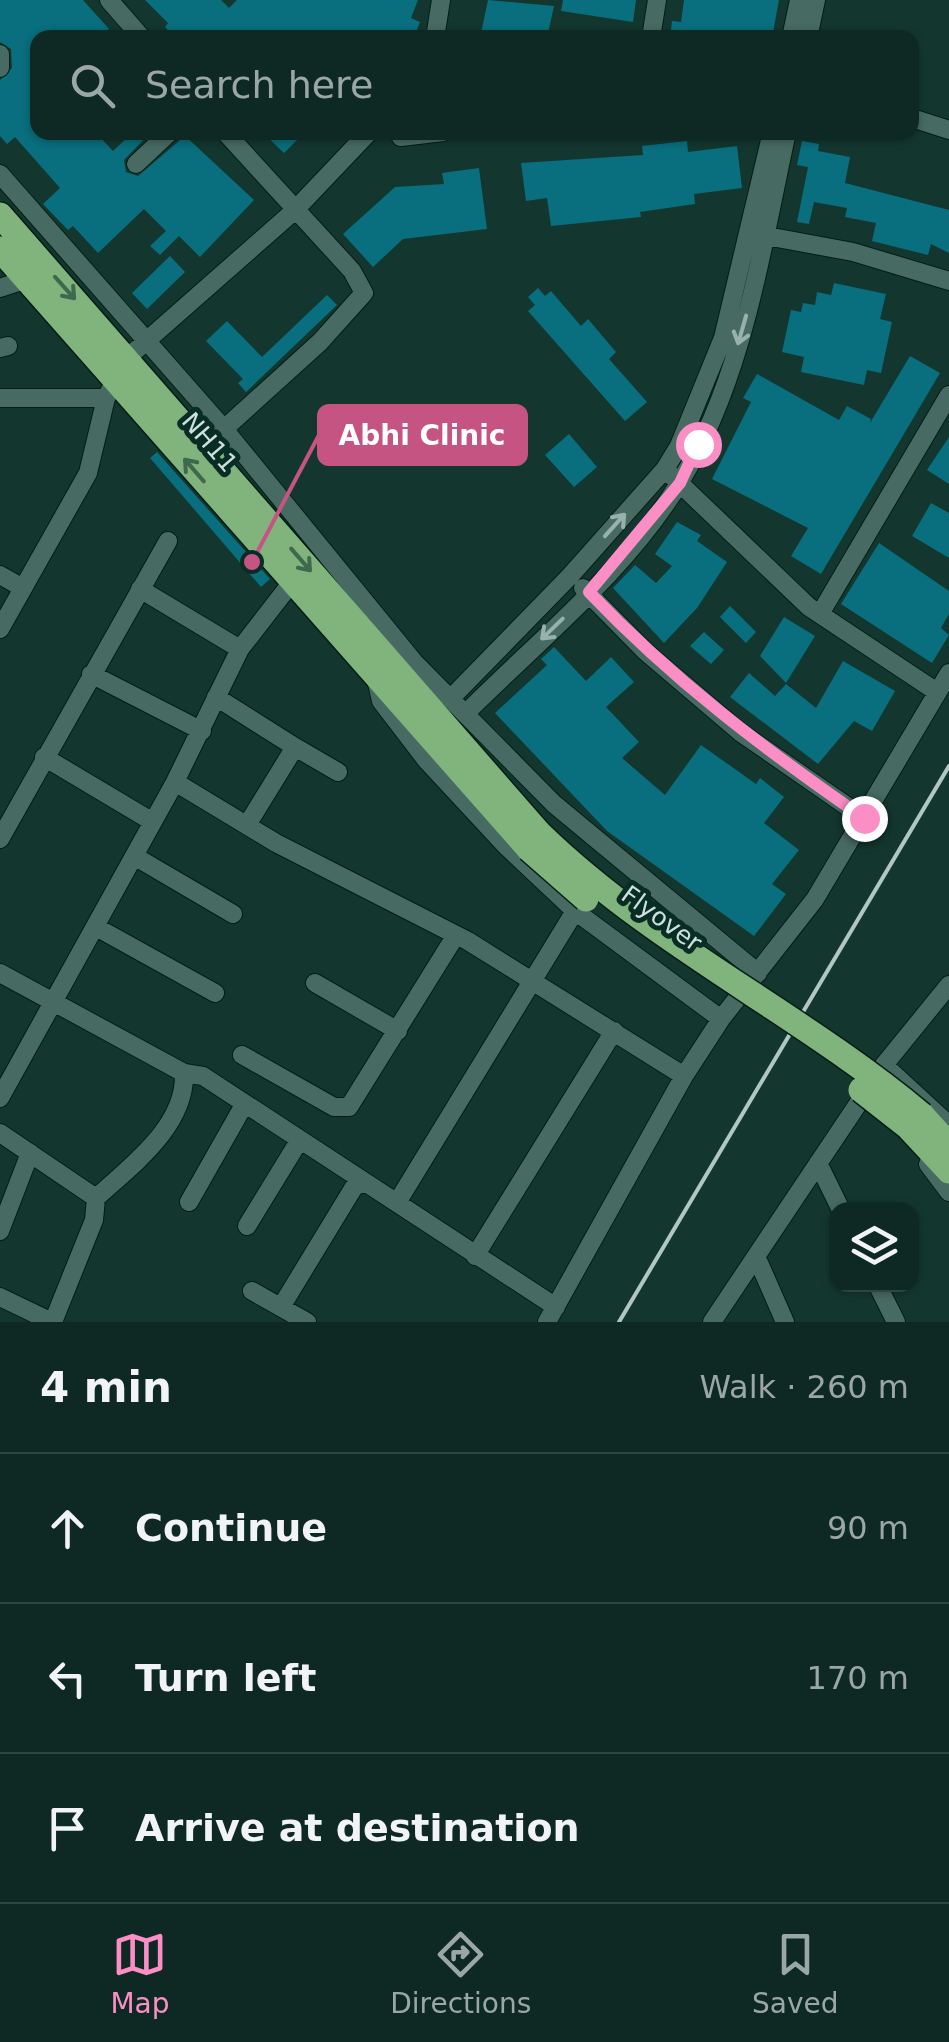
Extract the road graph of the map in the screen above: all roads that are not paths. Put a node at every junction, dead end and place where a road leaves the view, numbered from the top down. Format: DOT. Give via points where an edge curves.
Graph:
graph roads {
  1 [pos="109,0"];
  2 [pos="441,0"];
  3 [pos="657,0"];
  4 [pos="799,0"];
  5 [pos="816,0"];
  6 [pos="135,30"];
  7 [pos="435,30"];
  8 [pos="652,30"];
  9 [pos="793,30"];
  10 [pos="810,30"];
  11 [pos="0,54"];
  12 [pos="0,68"];
  13 [pos="919,120"];
  14 [pos="949,130"];
  15 [pos="162,140"];
  16 [pos="232,140"];
  17 [pos="361,140"];
  18 [pos="771,140"];
  19 [pos="785,140"];
  20 [pos="136,164"];
  21 [pos="0,174"];
  22 [pos="294,211"];
  23 [pos="0,216"];
  24 [pos="756,234"];
  25 [pos="0,249"];
  26 [pos="27,279"];
  27 [pos="949,281"];
  28 [pos="0,288"];
  29 [pos="123,370"];
  30 [pos="949,395"];
  31 [pos="0,398"];
  32 [pos="224,429"];
  33 [pos="664,470"];
  34 [pos="680,483"];
  35 [pos="168,542"];
  36 [pos="0,575"];
  37 [pos="570,576"];
  38 [pos="292,582"];
  39 [pos="24,588"];
  40 [pos="140,589"];
  41 [pos="589,592"];
  42 [pos="820,614"];
  43 [pos="0,629"];
  44 [pos="240,649"];
  45 [pos="394,667"];
  46 [pos="949,673"];
  47 [pos="91,674"];
  48 [pos="937,692"];
  49 [pos="452,697"];
  50 [pos="216,698"];
  51 [pos="468,712"];
  52 [pos="202,731"];
  53 [pos="295,747"];
  54 [pos="44,757"];
  55 [pos="338,772"];
  56 [pos="175,782"];
  57 [pos="864,818"];
  58 [pos="153,822"];
  59 [pos="247,825"];
  60 [pos="0,839"];
  61 [pos="534,841"];
  62 [pos="134,856"];
  63 [pos="575,911"];
  64 [pos="233,914"];
  65 [pos="96,926"];
  66 [pos="456,934"];
  67 [pos="0,973"];
  68 [pos="758,974"];
  69 [pos="531,978"];
  70 [pos="315,983"];
  71 [pos="949,985"];
  72 [pos="215,993"];
  73 [pos="52,1002"];
  74 [pos="721,1019"];
  75 [pos="398,1031"];
  76 [pos="614,1031"];
  77 [pos="242,1055"];
  78 [pos="884,1065"];
  79 [pos="184,1072"];
  80 [pos="684,1076"];
  81 [pos="0,1098"];
  82 [pos="924,1098"];
  83 [pos="860,1101"];
  84 [pos="244,1105"];
  85 [pos="949,1124"];
  86 [pos="898,1132"];
  87 [pos="0,1133"];
  88 [pos="299,1141"];
  89 [pos="949,1145"];
  90 [pos="30,1153"];
  91 [pos="818,1163"];
  92 [pos="949,1171"];
  93 [pos="362,1183"];
  94 [pos="949,1192"];
  95 [pos="96,1198"];
  96 [pos="189,1202"];
  97 [pos="398,1202"];
  98 [pos="837,1202"];
  99 [pos="246,1226"];
  100 [pos="0,1231"];
  101 [pos="475,1256"];
  102 [pos="756,1256"];
  103 [pos="252,1291"];
  104 [pos="882,1292"];
  105 [pos="0,1297"];
  106 [pos="281,1307"];
  107 [pos="552,1314"];
  108 [pos="53,1322"];
  109 [pos="308,1322"];
  110 [pos="712,1322"];
  111 [pos="784,1322"];
  112 [pos="896,1322"];
  1 -- 6 [label="street"];
  2 -- 7 [label="street"];
  3 -- 8 [label="street"];
  4 -- 9 [label="street"];
  5 -- 10 [label="street"];
  11 -- 12 [label="street"];
  13 -- 14 [label="street"];
  15 -- 20 [label="street"];
  16 -- 22 [label="street"];
  17 -- 22 [label="street"];
  18 -- 24 [label="street"];
  19 -- 24 [label="street"];
  21 -- 29 [label="street"];
  22 -- 29 [label="street"];
  22 -- 32 [label="street" via="352,271 364,294"];
  23 -- 29 [label="highway, one-way"];
  24 -- 27 [label="street" via="853,252"];
  24 -- 33 [label="street" via="700,400"];
  24 -- 34 [label="street, one-way" via="727,382"];
  25 -- 26 [label="highway, NH11"];
  26 -- 28 [label="street"];
  26 -- 29 [label="highway, NH11"];
  29 -- 31 [label="street"];
  29 -- 32 [label="street"];
  38 -- 29 [label="highway, NH11, one-way"];
  29 -- 39 [label="street" via="88,473"];
  29 -- 45 [label="highway, one-way"];
  30 -- 42 [label="street"];
  32 -- 45 [label="street"];
  33 -- 34 [label="street"];
  37 -- 33 [label="street, one-way"];
  34 -- 41 [label="street"];
  34 -- 42 [label="street"];
  35 -- 40 [label="street"];
  36 -- 39 [label="street"];
  37 -- 41 [label="street"];
  37 -- 49 [label="street"];
  38 -- 44 [label="street"];
  38 -- 45 [label="highway, NH11"];
  39 -- 43 [label="street"];
  40 -- 44 [label="street"];
  40 -- 47 [label="street"];
  41 -- 51 [label="street, one-way"];
  41 -- 57 [label="street" via="646,652 740,732"];
  42 -- 48 [label="street"];
  44 -- 50 [label="street"];
  45 -- 49 [label="street"];
  45 -- 61 [label="highway, Flyover"];
  45 -- 63 [label="street" via="380,701 427,762"];
  46 -- 48 [label="street"];
  47 -- 52 [label="street"];
  47 -- 54 [label="street"];
  48 -- 57 [label="street"];
  49 -- 51 [label="street"];
  50 -- 52 [label="street"];
  50 -- 53 [label="street"];
  51 -- 68 [label="street" via="554,804"];
  52 -- 56 [label="street"];
  53 -- 55 [label="street"];
  53 -- 59 [label="street"];
  54 -- 58 [label="street"];
  54 -- 60 [label="street"];
  56 -- 58 [label="street"];
  56 -- 59 [label="street"];
  57 -- 68 [label="street"];
  58 -- 62 [label="street"];
  59 -- 66 [label="street"];
  61 -- 89 [label="highway, Flyover, bridge" via="893,1091"];
  61 -- 92 [label="highway, Flyover, bridge" via="648,948 884,1105"];
  62 -- 64 [label="street"];
  62 -- 65 [label="street"];
  63 -- 69 [label="street"];
  63 -- 74 [label="street"];
  65 -- 72 [label="street"];
  65 -- 73 [label="street"];
  66 -- 69 [label="street"];
  66 -- 75 [label="street"];
  67 -- 73 [label="street"];
  68 -- 74 [label="street"];
  69 -- 76 [label="street"];
  69 -- 97 [label="street"];
  70 -- 75 [label="street"];
  71 -- 78 [label="street"];
  73 -- 79 [label="street"];
  73 -- 81 [label="street"];
  74 -- 80 [label="street"];
  75 -- 77 [label="street" via="349,1108 334,1107"];
  76 -- 80 [label="street"];
  76 -- 101 [label="street"];
  78 -- 82 [label="street"];
  78 -- 83 [label="street"];
  79 -- 84 [label="street" via="203,1076"];
  79 -- 95 [label="street" via="184,1092 150,1151"];
  80 -- 107 [label="street"];
  82 -- 85 [label="street"];
  82 -- 86 [label="street"];
  83 -- 86 [label="street"];
  83 -- 91 [label="street"];
  84 -- 88 [label="street"];
  84 -- 96 [label="street"];
  86 -- 94 [label="street"];
  87 -- 90 [label="street"];
  88 -- 93 [label="street"];
  88 -- 99 [label="street"];
  90 -- 95 [label="street"];
  90 -- 100 [label="street"];
  91 -- 98 [label="street"];
  91 -- 102 [label="street"];
  93 -- 97 [label="street"];
  93 -- 106 [label="street"];
  95 -- 108 [label="street" via="94,1220"];
  97 -- 101 [label="street"];
  101 -- 107 [label="street"];
  102 -- 110 [label="street"];
  102 -- 111 [label="street"];
  103 -- 106 [label="street"];
  104 -- 112 [label="street"];
  105 -- 108 [label="street"];
  106 -- 109 [label="street"];
}
